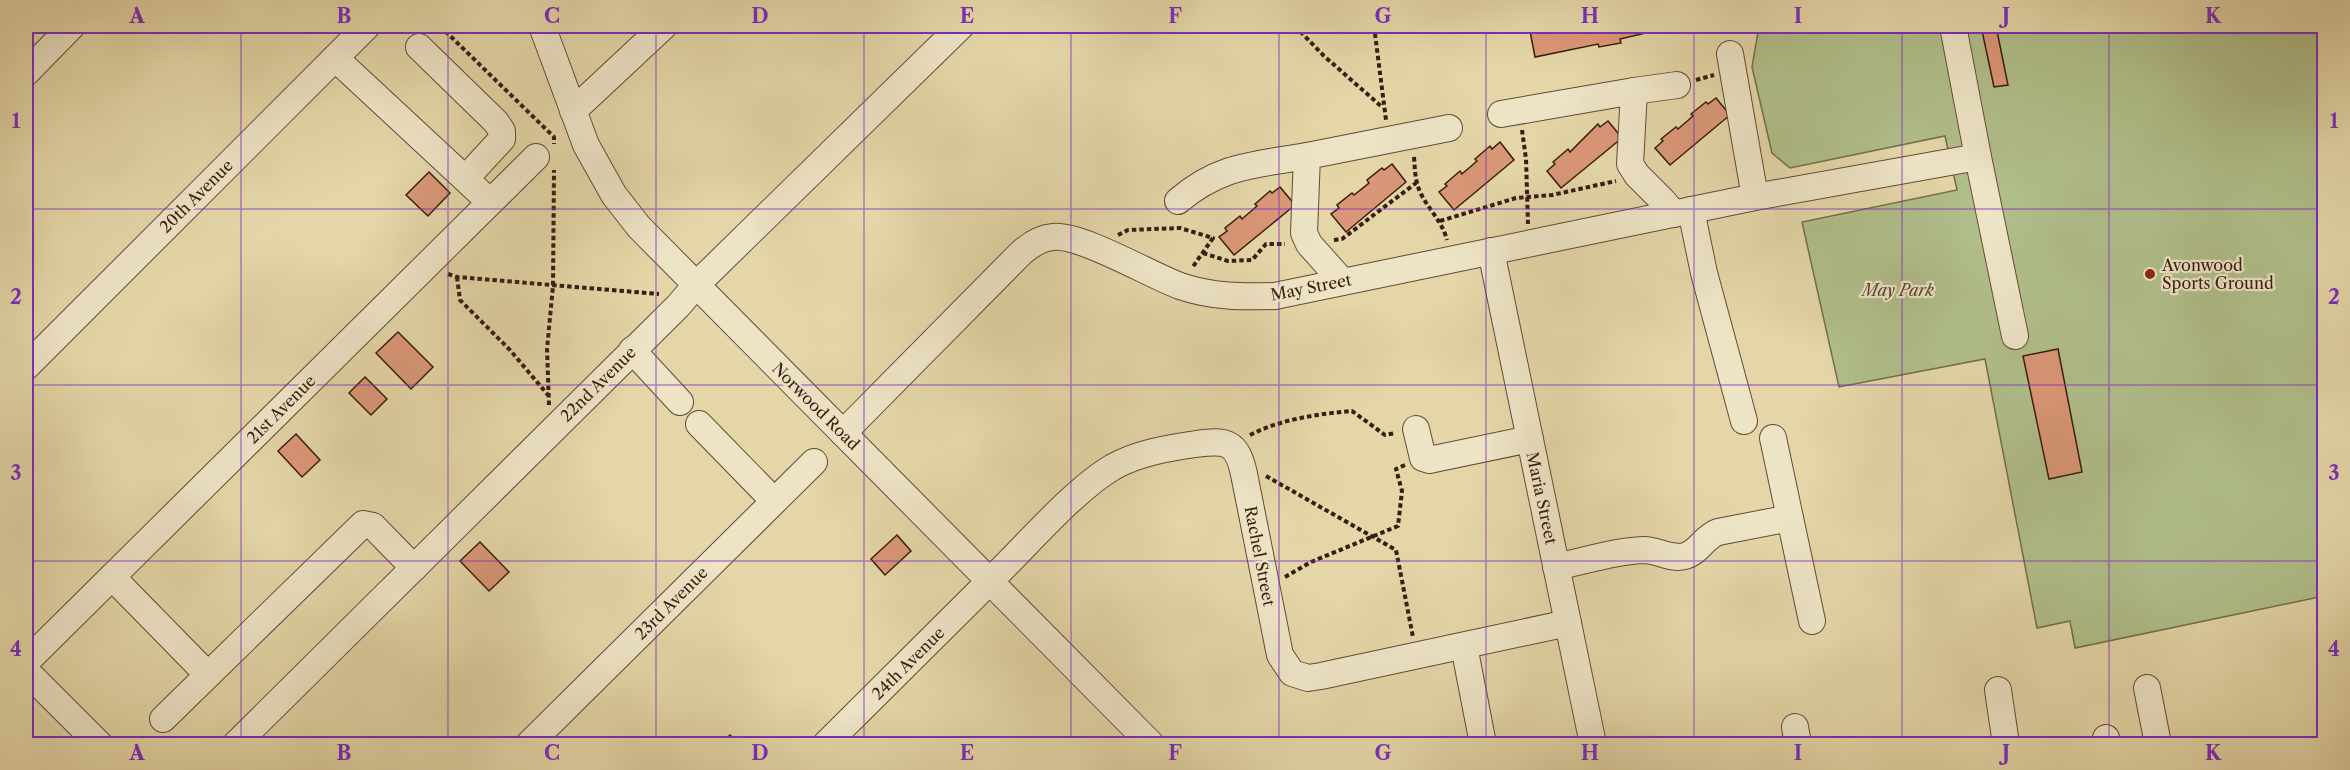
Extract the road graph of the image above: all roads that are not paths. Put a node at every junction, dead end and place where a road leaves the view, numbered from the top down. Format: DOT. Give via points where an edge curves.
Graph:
graph roads {
  1 [pos="72,26"];
  2 [pos="367,26"];
  3 [pos="542,26"];
  4 [pos="664,26"];
  5 [pos="961,26"];
  6 [pos="1953,26"];
  7 [pos="419,46"];
  8 [pos="335,58"];
  9 [pos="1731,62"];
  10 [pos="26,73"];
  11 [pos="1677,85"];
  12 [pos="1634,92"];
  13 [pos="573,111"];
  14 [pos="1510,113"];
  15 [pos="1449,128"];
  16 [pos="1307,156"];
  17 [pos="1978,157"];
  18 [pos="548,158"];
  19 [pos="466,178"];
  20 [pos="1755,197"];
  21 [pos="1178,201"];
  22 [pos="490,202"];
  23 [pos="1682,212"];
  24 [pos="1491,251"];
  25 [pos="1342,281"];
  26 [pos="696,285"];
  27 [pos="2015,336"];
  28 [pos="632,350"];
  29 [pos="26,367"];
  30 [pos="680,402"];
  31 [pos="1744,421"];
  32 [pos="699,424"];
  33 [pos="1416,429"];
  34 [pos="843,433"];
  35 [pos="1773,438"];
  36 [pos="1530,439"];
  37 [pos="814,462"];
  38 [pos="774,501"];
  39 [pos="1790,518"];
  40 [pos="1556,567"];
  41 [pos="414,568"];
  42 [pos="112,576"];
  43 [pos="990,581"];
  44 [pos="1812,621"];
  45 [pos="1568,623"];
  46 [pos="1464,646"];
  47 [pos="26,662"];
  48 [pos="26,670"];
  49 [pos="208,675"];
  50 [pos="2147,688"];
  51 [pos="1998,690"];
  52 [pos="163,719"];
  53 [pos="99,744"];
  54 [pos="237,744"];
  55 [pos="529,744"];
  56 [pos="826,744"];
  57 [pos="1152,744"];
  58 [pos="1483,744"];
  59 [pos="1593,744"];
  60 [pos="2006,744"];
  61 [pos="2158,744"];
  1 -- 10 [label="street"];
  2 -- 8 [label="street, 20th Avenue"];
  3 -- 13 [label="street, Norwood Road"];
  4 -- 13 [label="street"];
  5 -- 26 [label="street, 22nd Avenue"];
  6 -- 17 [label="street"];
  7 -- 19 [label="street" via="502,131 502,139"];
  8 -- 19 [label="street"];
  8 -- 29 [label="street, 20th Avenue"];
  9 -- 20 [label="street"];
  11 -- 12 [label="street"];
  12 -- 14 [label="street"];
  12 -- 23 [label="street" via="1630,164 1636,175 1664,201"];
  13 -- 26 [label="street, Norwood Road" via="586,145 614,195 639,227"];
  15 -- 16 [label="street"];
  16 -- 21 [label="street" via="1224,172"];
  16 -- 25 [label="street" via="1304,233"];
  17 -- 20 [label="street, May Street"];
  17 -- 27 [label="street"];
  18 -- 22 [label="street, 21st Avenue"];
  19 -- 22 [label="street"];
  20 -- 23 [label="street, May Street"];
  22 -- 42 [label="street, 21st Avenue"];
  23 -- 24 [label="street, May Street"];
  23 -- 31 [label="street" via="1704,273"];
  24 -- 25 [label="street, May Street"];
  24 -- 36 [label="street, Maria Street"];
  25 -- 34 [label="street, May Street" via="1275,296 1214,295 1180,286 1074,239 1041,240 1021,253"];
  26 -- 28 [label="street, 22nd Avenue"];
  26 -- 34 [label="street, Norwood Road"];
  28 -- 30 [label="street"];
  28 -- 41 [label="street, 22nd Avenue"];
  32 -- 38 [label="street"];
  33 -- 36 [label="street" via="1423,458 1432,460"];
  34 -- 43 [label="street, Norwood Road"];
  35 -- 39 [label="street"];
  36 -- 40 [label="street, Maria Street"];
  37 -- 38 [label="street, 23rd Avenue"];
  38 -- 55 [label="street, 23rd Avenue"];
  39 -- 40 [label="street" via="1718,532 1682,557 1640,550"];
  39 -- 44 [label="street"];
  40 -- 45 [label="street, Maria Street"];
  41 -- 49 [label="street" via="373,526 363,524"];
  41 -- 54 [label="street, 22nd Avenue"];
  42 -- 47 [label="street, 21st Avenue"];
  42 -- 49 [label="street"];
  43 -- 46 [label="street, Rachel Street" via="1082,491 1113,467 1148,453 1212,442 1231,445 1238,452 1280,655 1292,673 1308,678"];
  43 -- 56 [label="street, 24th Avenue"];
  43 -- 57 [label="street, Norwood Road"];
  45 -- 46 [label="street, Rachel Street"];
  45 -- 59 [label="street, Maria Street"];
  46 -- 58 [label="street"];
  48 -- 53 [label="street"];
  49 -- 52 [label="street"];
  50 -- 61 [label="street"];
  51 -- 60 [label="street"];
}
